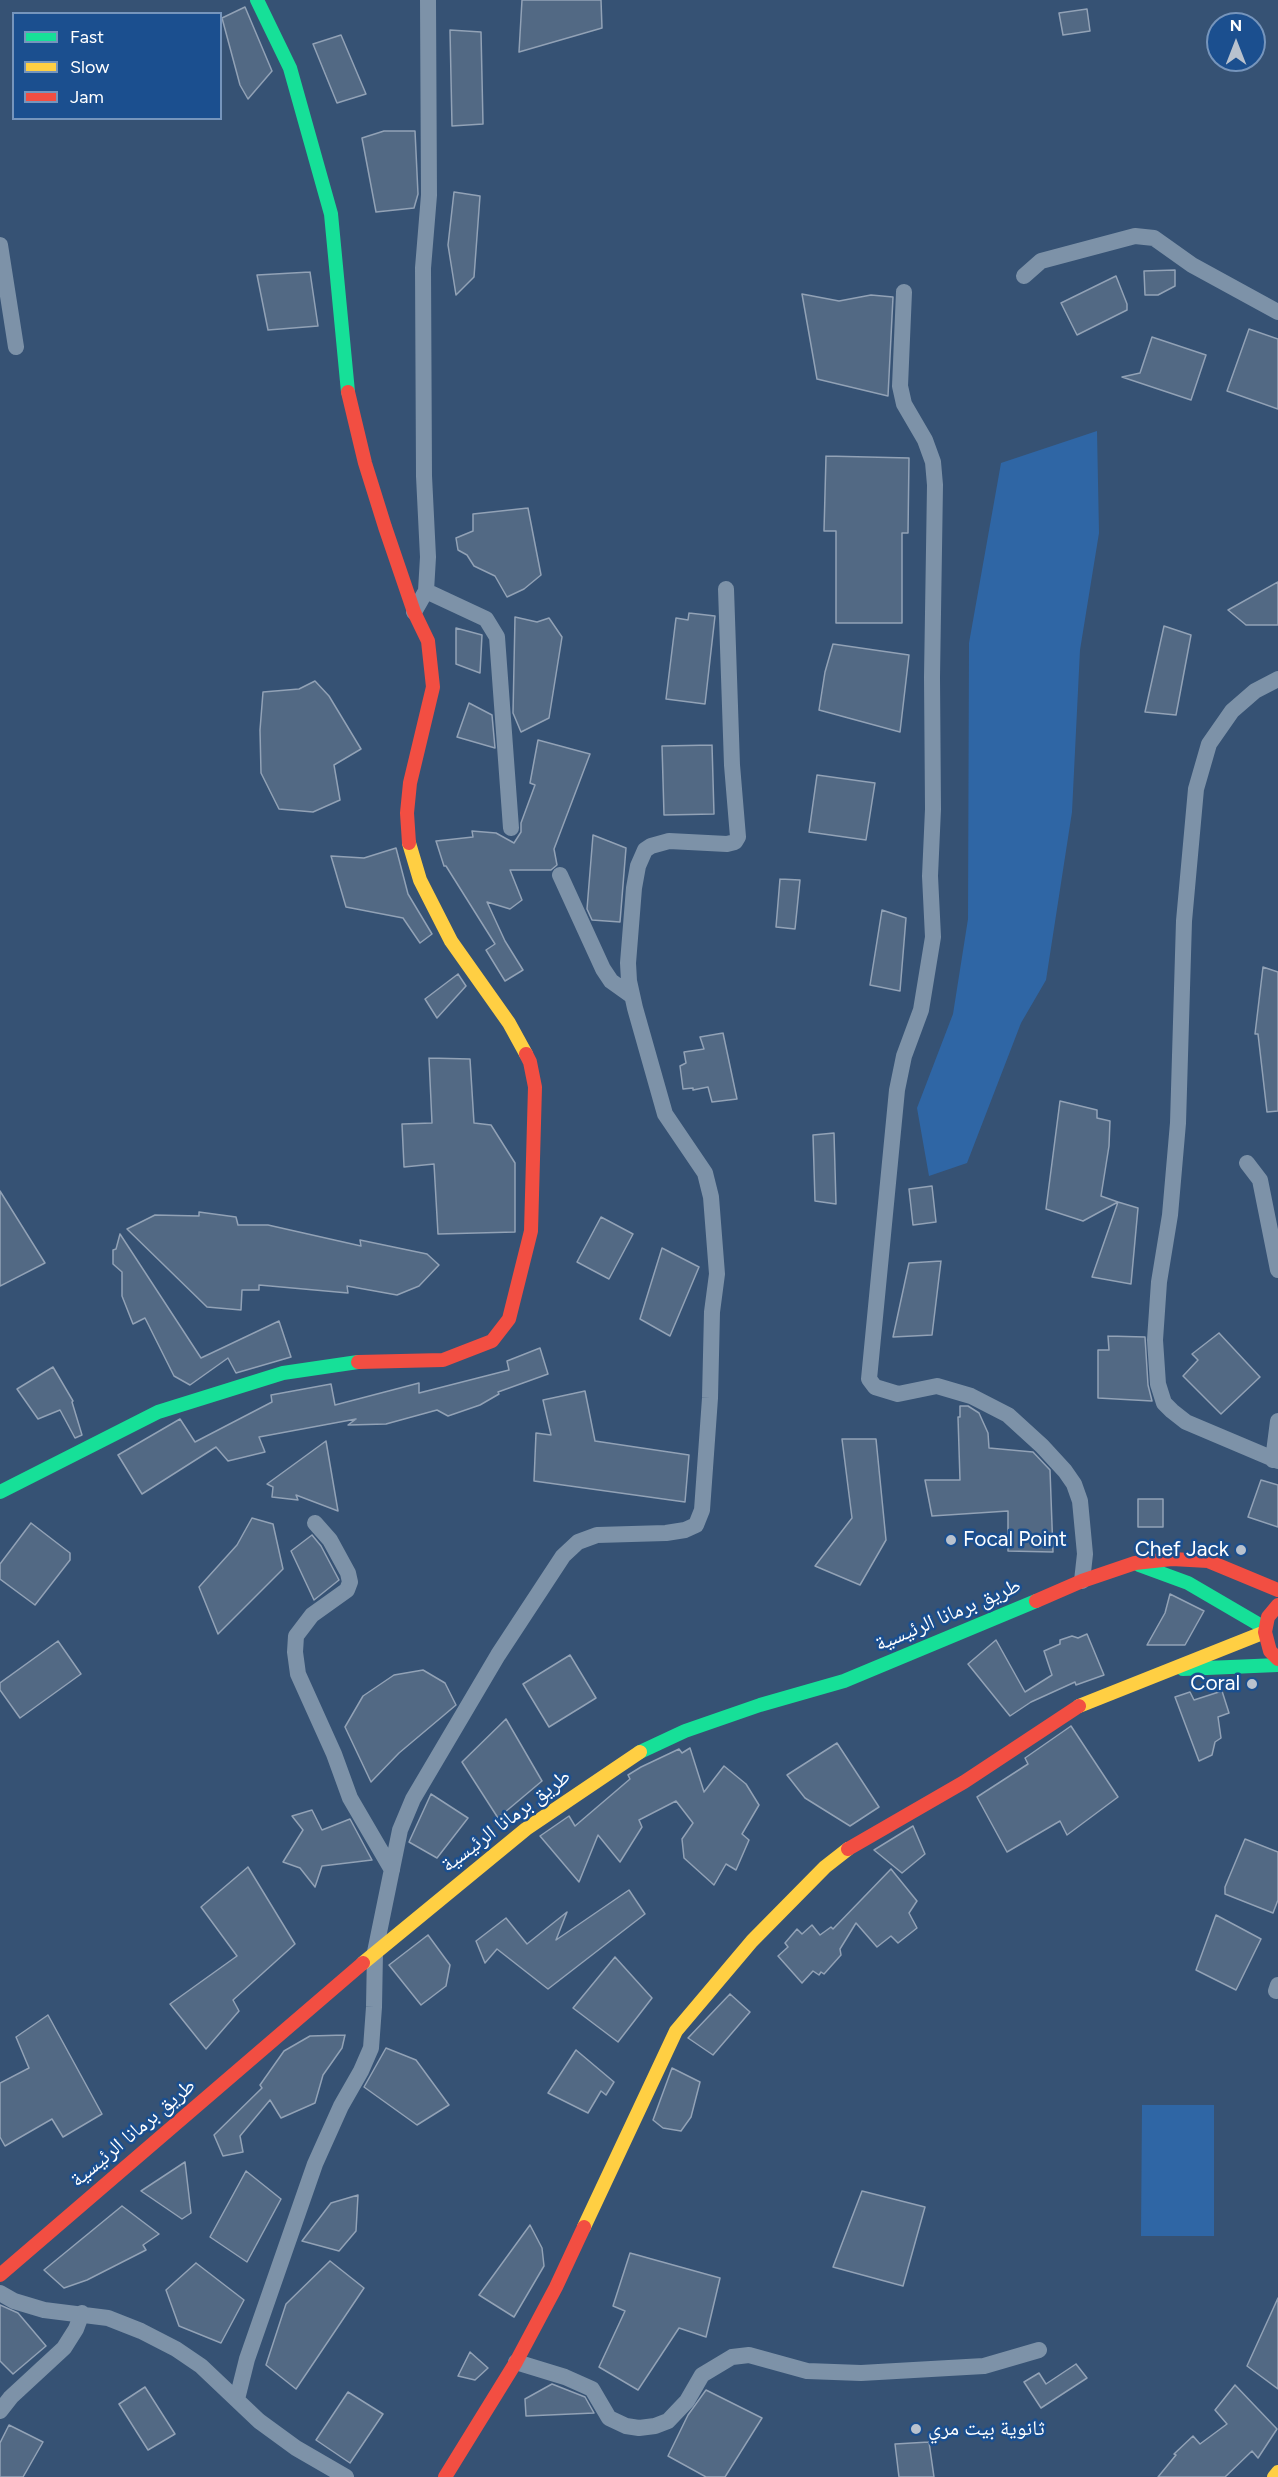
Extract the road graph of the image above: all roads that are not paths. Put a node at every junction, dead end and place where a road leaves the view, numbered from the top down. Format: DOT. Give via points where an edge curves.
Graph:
graph roads {
  1 [pos="257,0"];
  2 [pos="428,0"];
  3 [pos="0,245"];
  4 [pos="1024,276"];
  5 [pos="904,292"];
  6 [pos="1278,312"];
  7 [pos="16,347"];
  8 [pos="726,589"];
  9 [pos="426,591"];
  10 [pos="414,612"];
  11 [pos="1278,679"];
  12 [pos="511,828"];
  13 [pos="560,875"];
  14 [pos="633,996"];
  15 [pos="1247,1162"];
  16 [pos="1278,1270"];
  17 [pos="1278,1421"];
  18 [pos="1276,1460"];
  19 [pos="0,1491"];
  20 [pos="315,1523"];
  21 [pos="1135,1563"];
  22 [pos="1082,1581"];
  23 [pos="1278,1590"];
  24 [pos="1278,1605"];
  25 [pos="1265,1630"];
  26 [pos="1278,1659"];
  27 [pos="1278,1665"];
  28 [pos="1167,1670"];
  29 [pos="392,1870"];
  30 [pos="375,1952"];
  31 [pos="0,2275"];
  32 [pos="0,2293"];
  33 [pos="82,2313"];
  34 [pos="1039,2349"];
  35 [pos="516,2362"];
  36 [pos="237,2400"];
  37 [pos="0,2411"];
  38 [pos="1278,2472"];
  39 [pos="346,2477"];
  40 [pos="445,2477"];
  41 [pos="1274,2477"];
  1 -- 10 [label="street" via="290,68 331,214 348,396 365,463"];
  2 -- 9 [label="street" via="429,195 423,268"];
  3 -- 7 [label="street"];
  4 -- 6 [label="street" via="1041,261 1135,236 1154,238 1192,265"];
  5 -- 22 [label="street" via="900,386 904,404 933,462 935,485 930,876 933,938 921,1010 904,1056 897,1090 869,1379 874,1387 898,1394 937,1386 971,1396 1008,1416 1042,1446 1074,1484 1080,1501 1085,1554"];
  8 -- 14 [label="street" via="738,837 727,844 669,841 645,850 634,888 628,963"];
  9 -- 10 [label="street"];
  9 -- 12 [label="street" via="486,619 497,637"];
  10 -- 19 [label="street" via="428,641 433,687 410,783 410,849 420,880 451,940 488,990 525,1052 535,1087 531,1231 509,1319 492,1341 443,1360 364,1361 283,1373 178,1405"];
  11 -- 18 [label="street" via="1255,691 1232,711 1209,744 1196,789 1184,921 1178,1123 1155,1340 1158,1384 1164,1403 1172,1411 1186,1422"];
  13 -- 14 [label="street" via="603,969 616,985"];
  14 -- 29 [label="street" via="665,1114 705,1173 711,1197 717,1274 702,1510 696,1525 685,1530 597,1535 578,1542 564,1556 498,1655 412,1799 400,1830"];
  15 -- 16 [label="street" via="1260,1180"];
  17 -- 18 [label="street"];
  20 -- 29 [label="street" via="330,1540 350,1582 347,1590 312,1615 296,1636 298,1674 350,1798"];
  21 -- 22 [label="street, طريق برمانا الرئيسية"];
  21 -- 23 [label="street, طريق برمانا الرئيسية" via="1172,1558 1208,1561"];
  21 -- 25 [label="street" via="1188,1583"];
  22 -- 30 [label="street, طريق برمانا الرئيسية" via="844,1681 684,1731 634,1755 526,1829"];
  24 -- 25 [label="street" via="1268,1617"];
  25 -- 26 [label="street" via="1270,1651"];
  25 -- 28 [label="street"];
  27 -- 28 [label="street"];
  28 -- 35 [label="street" via="1073,1709 964,1782 854,1844 825,1867 752,1941 676,2031 556,2288"];
  29 -- 30 [label="street"];
  30 -- 31 [label="street, طريق برمانا الرئيسية"];
  30 -- 36 [label="street" via="371,2048 315,2164 247,2359"];
  32 -- 33 [label="street" via="44,2310"];
  33 -- 36 [label="street" via="108,2318 176,2349"];
  33 -- 37 [label="street" via="64,2348"];
  34 -- 35 [label="street" via="984,2366 861,2373 807,2371 750,2355 732,2357 702,2375 687,2401 668,2421 639,2428 609,2418 592,2389"];
  35 -- 40 [label="street"];
  36 -- 39 [label="street" via="275,2433"];
  38 -- 41 [label="street"];
}
